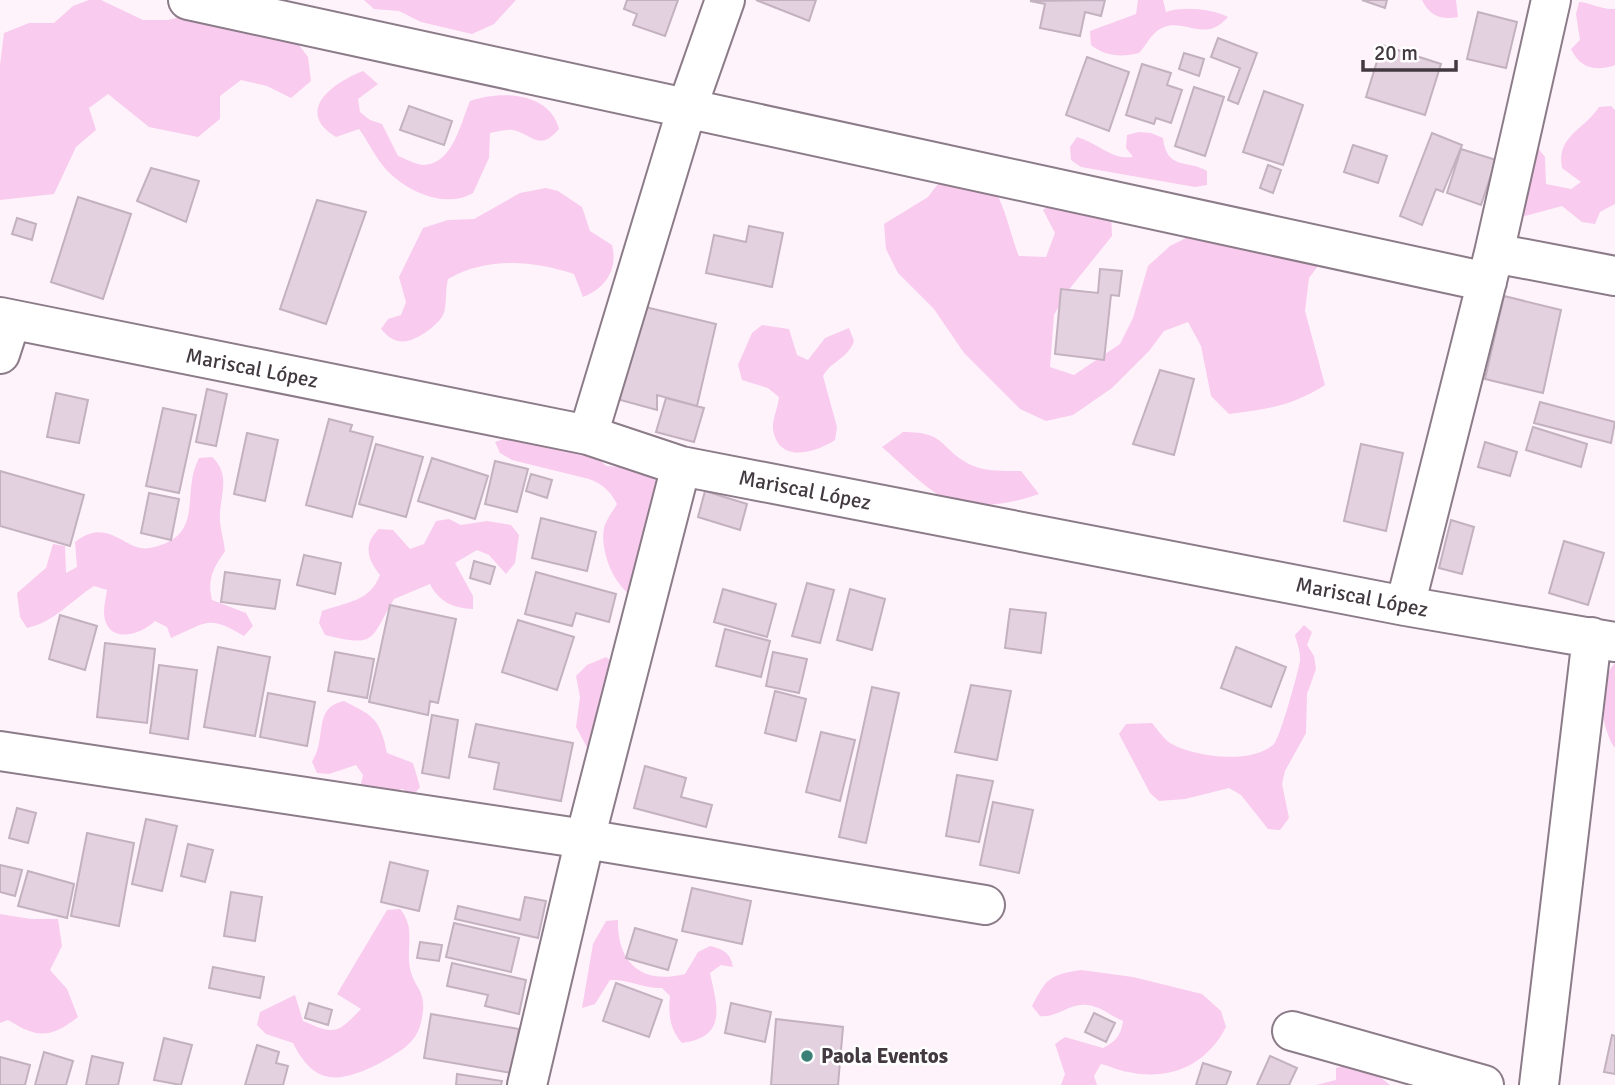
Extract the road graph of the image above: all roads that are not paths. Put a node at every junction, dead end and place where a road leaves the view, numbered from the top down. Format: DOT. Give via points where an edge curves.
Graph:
graph roads {
  1 [pos="188,0"];
  2 [pos="725,0"];
  3 [pos="1551,0"];
  4 [pos="687,108"];
  5 [pos="1491,267"];
  6 [pos="1615,276"];
  7 [pos="4,330"];
  8 [pos="588,435"];
  9 [pos="681,466"];
  10 [pos="1405,606"];
  11 [pos="1603,640"];
  12 [pos="0,751"];
  13 [pos="585,839"];
  14 [pos="985,905"];
  15 [pos="1292,1031"];
  16 [pos="527,1085"];
  17 [pos="1484,1085"];
  18 [pos="1539,1085"];
  1 -- 4 [label="street"];
  2 -- 4 [label="street"];
  3 -- 5 [label="street"];
  4 -- 5 [label="street"];
  4 -- 8 [label="street"];
  5 -- 6 [label="street"];
  5 -- 10 [label="street"];
  7 -- 8 [label="street, Mariscal López"];
  8 -- 9 [label="street, Mariscal López"];
  9 -- 10 [label="street, Mariscal López"];
  9 -- 13 [label="street"];
  10 -- 11 [label="street, Mariscal López"];
  11 -- 18 [label="street"];
  12 -- 13 [label="street"];
  13 -- 14 [label="street"];
  13 -- 16 [label="street"];
  15 -- 17 [label="street"];
}
